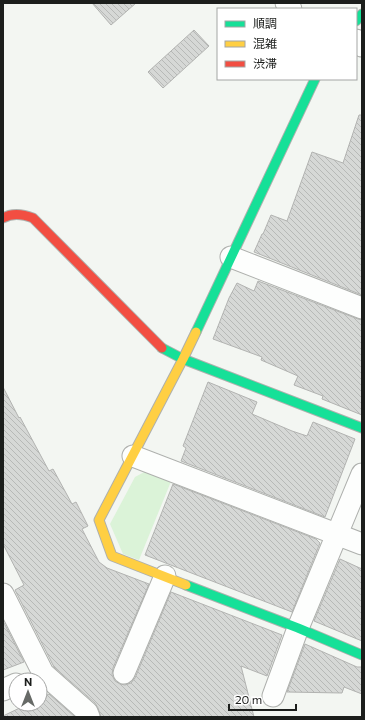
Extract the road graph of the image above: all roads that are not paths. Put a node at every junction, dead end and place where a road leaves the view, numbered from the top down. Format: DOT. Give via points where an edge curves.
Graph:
graph roads {
  1 [pos="315,80"];
  2 [pos="3,218"];
  3 [pos="231,257"];
  4 [pos="362,308"];
  5 [pos="183,359"];
  6 [pos="362,428"];
  7 [pos="133,456"];
  8 [pos="362,474"];
  9 [pos="337,534"];
  10 [pos="362,544"];
  11 [pos="165,576"];
  12 [pos="3,594"];
  13 [pos="298,628"];
  14 [pos="362,655"];
  15 [pos="32,672"];
  16 [pos="124,673"];
  17 [pos="48,686"];
  18 [pos="273,696"];
  19 [pos="89,717"];
  1 -- 3 [label="street"];
  2 -- 5 [label="street" via="20,213 33,218 160,347"];
  3 -- 4 [label="street"];
  3 -- 5 [label="street"];
  5 -- 6 [label="street"];
  5 -- 7 [label="street"];
  7 -- 9 [label="street"];
  7 -- 11 [label="street" via="100,520 112,556"];
  8 -- 9 [label="street"];
  9 -- 10 [label="street"];
  9 -- 13 [label="street"];
  11 -- 13 [label="street"];
  11 -- 16 [label="street"];
  12 -- 15 [label="street"];
  13 -- 14 [label="street"];
  13 -- 18 [label="street"];
  17 -- 19 [label="street" via="87,712"];
}
